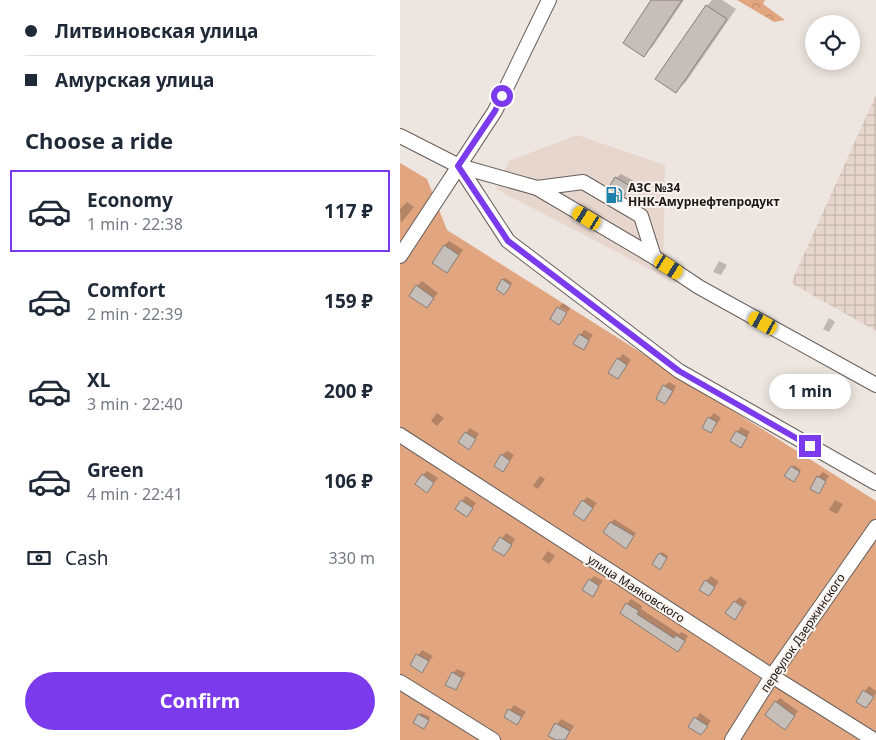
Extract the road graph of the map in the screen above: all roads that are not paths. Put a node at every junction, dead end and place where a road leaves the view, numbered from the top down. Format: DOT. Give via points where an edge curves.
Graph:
graph roads {
  1 [pos="549,0"];
  2 [pos="400,136"];
  3 [pos="458,166"];
  4 [pos="537,188"];
  5 [pos="400,256"];
  6 [pos="654,257"];
  7 [pos="876,385"];
  8 [pos="400,435"];
  9 [pos="876,483"];
  10 [pos="876,527"];
  11 [pos="772,676"];
  12 [pos="400,682"];
  13 [pos="493,740"];
  14 [pos="732,740"];
  15 [pos="874,740"];
  1 -- 3 [label="street" via="495,111"];
  2 -- 3 [label="street"];
  3 -- 4 [label="street"];
  3 -- 5 [label="street"];
  3 -- 9 [label="street" via="508,241 663,359"];
  4 -- 6 [label="street"];
  4 -- 6 [label="street" via="583,182 641,216"];
  6 -- 7 [label="street" via="699,287"];
  8 -- 11 [label="street, улица Маяковского"];
  10 -- 11 [label="street, переулок Дзержинского"];
  11 -- 14 [label="street, переулок Дзержинского"];
  11 -- 15 [label="street, улица Маяковского"];
  12 -- 13 [label="street"];
}
